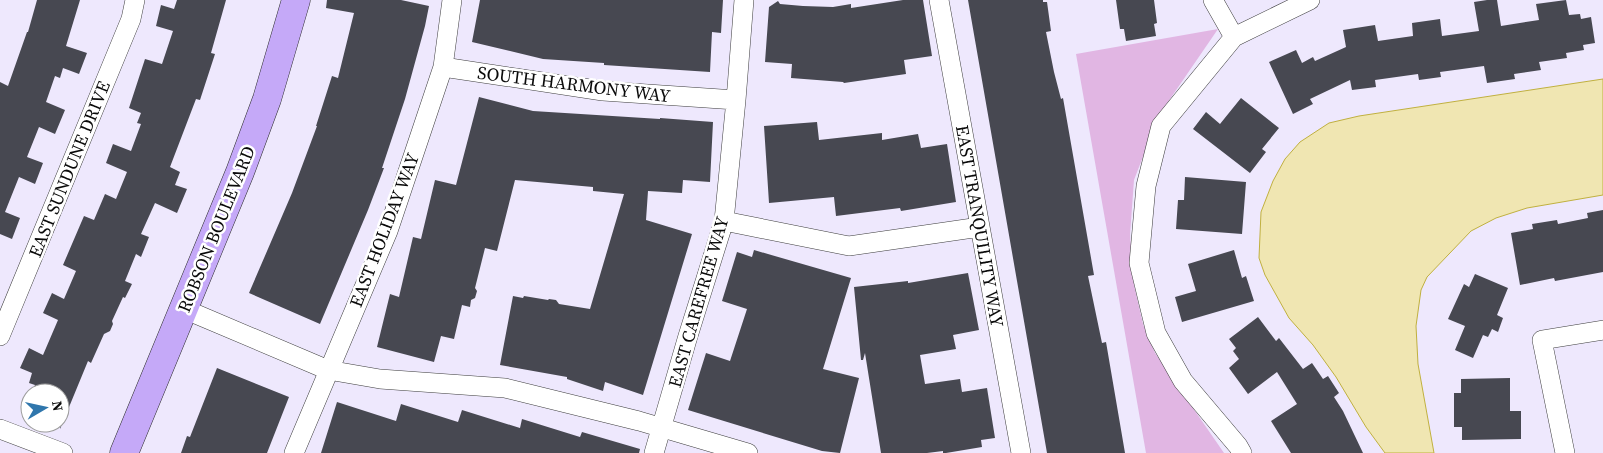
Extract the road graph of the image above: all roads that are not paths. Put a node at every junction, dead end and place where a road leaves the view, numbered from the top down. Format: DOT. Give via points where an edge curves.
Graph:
graph roads {
  1 [pos="135,0"];
  2 [pos="296,0"];
  3 [pos="452,0"];
  4 [pos="744,0"];
  5 [pos="939,0"];
  6 [pos="1213,0"];
  7 [pos="1310,0"];
  8 [pos="1234,37"];
  9 [pos="443,67"];
  10 [pos="736,100"];
  11 [pos="724,222"];
  12 [pos="980,227"];
  13 [pos="184,309"];
  14 [pos="1603,330"];
  15 [pos="0,336"];
  16 [pos="328,370"];
  17 [pos="0,428"];
  18 [pos="662,429"];
  19 [pos="63,453"];
  20 [pos="124,453"];
  21 [pos="294,453"];
  22 [pos="654,453"];
  23 [pos="748,453"];
  24 [pos="1021,453"];
  25 [pos="1242,453"];
  26 [pos="1565,453"];
  1 -- 15 [label="street, EAST SUNDUNE DRIVE" via="131,19"];
  2 -- 13 [label="street, ROBSON BOULEVARD" via="267,99"];
  3 -- 9 [label="street, EAST HOLIDAY WAY"];
  4 -- 10 [label="street, EAST CAREFREE WAY"];
  5 -- 12 [label="street, EAST TRANQUILITY WAY"];
  6 -- 8 [label="street"];
  7 -- 8 [label="street"];
  8 -- 25 [label="street" via="1161,126 1146,186 1139,263 1156,333 1183,381"];
  9 -- 10 [label="street, SOUTH HARMONY WAY" via="603,91"];
  9 -- 16 [label="street, EAST HOLIDAY WAY" via="388,231"];
  10 -- 11 [label="street, EAST CAREFREE WAY"];
  11 -- 12 [label="street" via="849,246"];
  11 -- 18 [label="street, EAST CAREFREE WAY"];
  12 -- 24 [label="street, EAST TRANQUILITY WAY"];
  13 -- 16 [label="street"];
  13 -- 20 [label="street, ROBSON BOULEVARD"];
  14 -- 26 [label="street" via="1542,340"];
  16 -- 18 [label="street" via="380,379 505,388"];
  16 -- 21 [label="street, EAST HOLIDAY WAY"];
  17 -- 19 [label="street"];
  18 -- 22 [label="street, EAST CAREFREE WAY"];
  18 -- 23 [label="street"];
}
